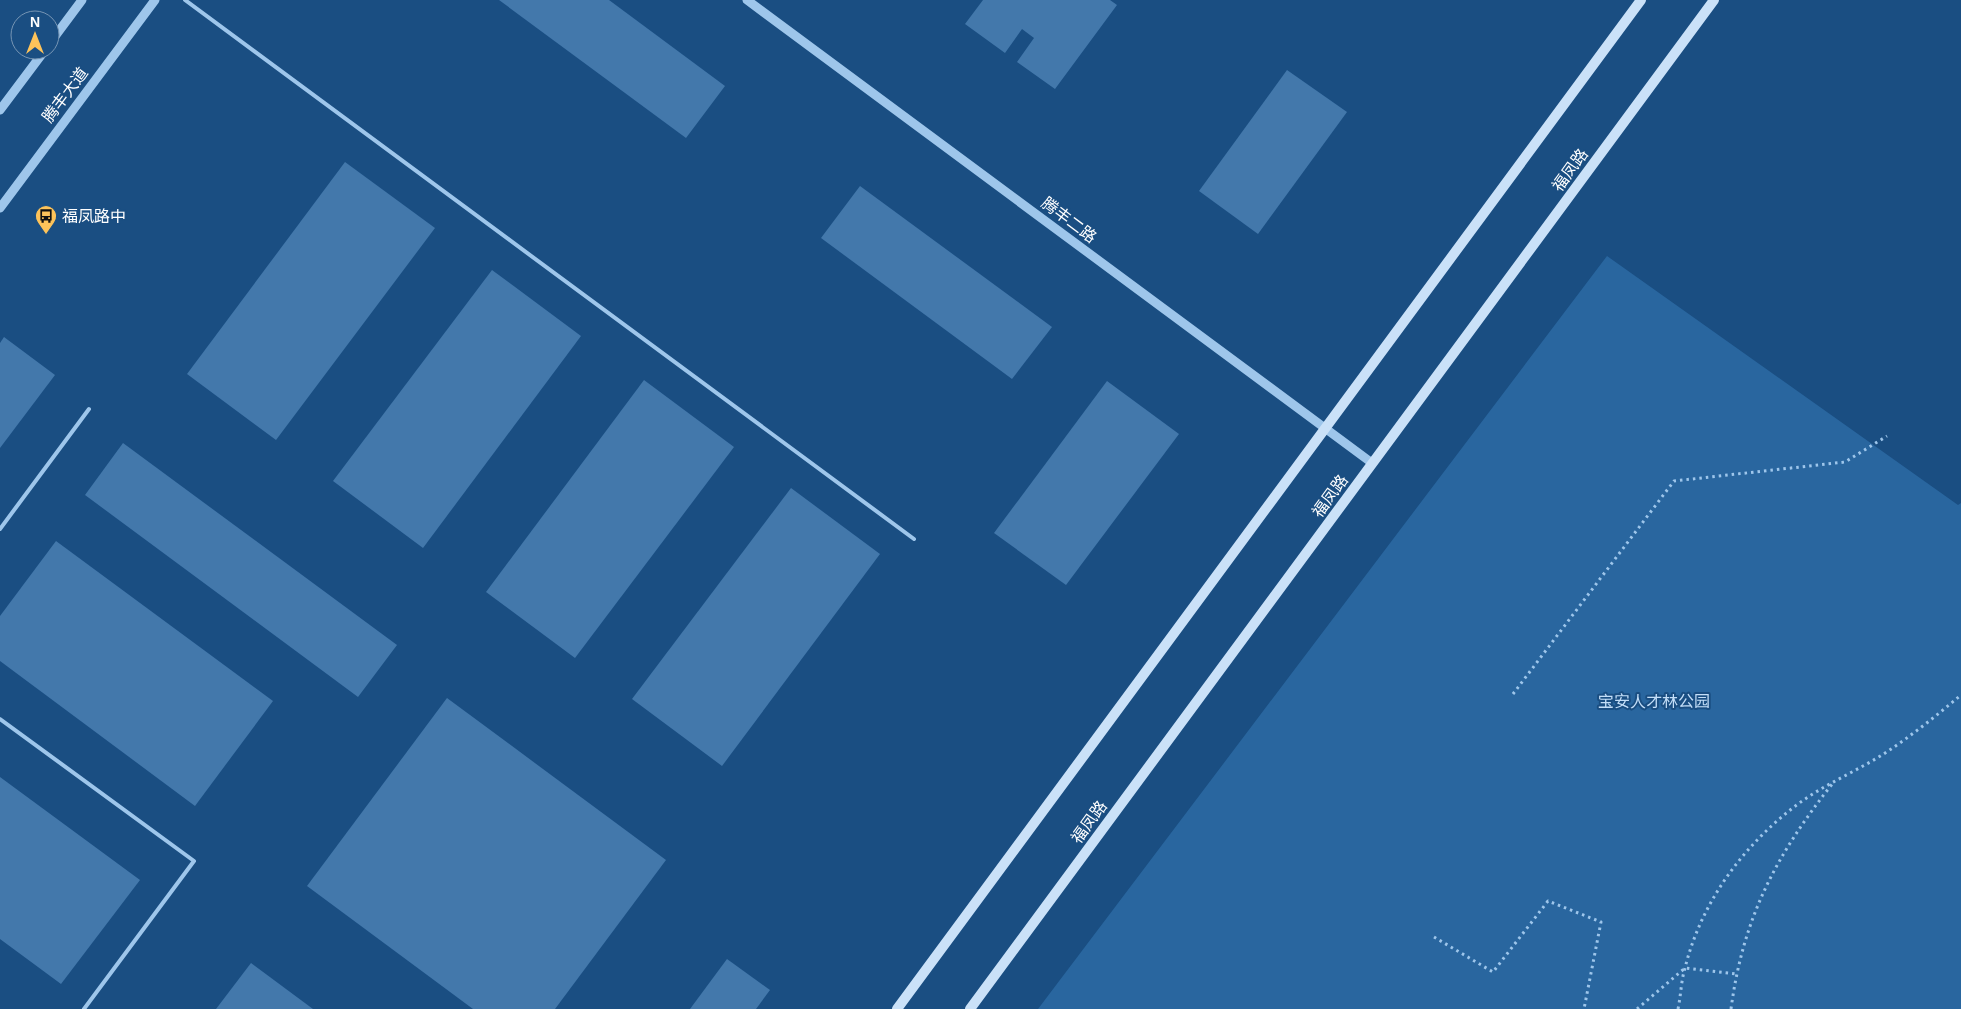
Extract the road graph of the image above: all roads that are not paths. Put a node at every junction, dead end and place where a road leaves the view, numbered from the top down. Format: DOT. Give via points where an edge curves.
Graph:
graph roads {
  1 [pos="82,0"];
  2 [pos="155,0"];
  3 [pos="185,0"];
  4 [pos="747,0"];
  5 [pos="1642,0"];
  6 [pos="1714,0"];
  7 [pos="60,30"];
  8 [pos="38,60"];
  9 [pos="0,110"];
  10 [pos="0,208"];
  11 [pos="89,409"];
  12 [pos="1325,429"];
  13 [pos="1372,464"];
  14 [pos="0,529"];
  15 [pos="914,539"];
  16 [pos="0,719"];
  17 [pos="84,1009"];
  18 [pos="897,1009"];
  19 [pos="970,1009"];
  1 -- 7 [label="street"];
  2 -- 10 [label="street, 腾丰大道"];
  3 -- 15 [label="lane"];
  4 -- 12 [label="street, 腾丰二路"];
  5 -- 12 [label="main road"];
  6 -- 13 [label="main road, 福凤路"];
  8 -- 9 [label="street"];
  11 -- 14 [label="lane"];
  12 -- 13 [label="street, 腾丰二路"];
  12 -- 18 [label="main road"];
  13 -- 19 [label="main road, 福凤路"];
  16 -- 17 [label="lane" via="194,862"];
}
